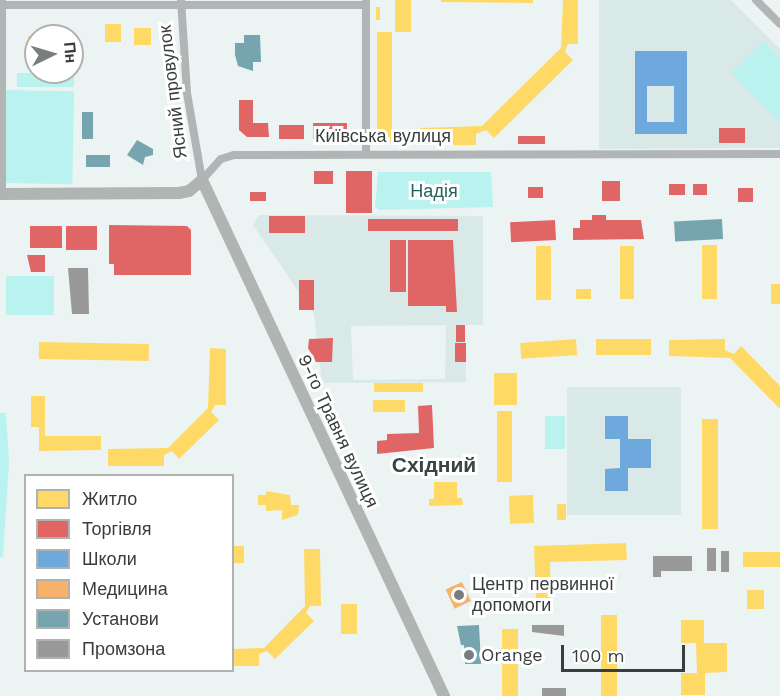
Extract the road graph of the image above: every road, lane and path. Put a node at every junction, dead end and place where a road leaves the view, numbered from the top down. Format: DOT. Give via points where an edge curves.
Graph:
graph roads {
  1 [pos="756,0"];
  2 [pos="1,3"];
  3 [pos="181,3"];
  4 [pos="366,3"];
  5 [pos="780,24"];
  6 [pos="366,154"];
  7 [pos="780,154"];
  8 [pos="202,180"];
  9 [pos="1,194"];
  10 [pos="444,696"];
  1 -- 5 [label="street"];
  2 -- 3 [label="street"];
  2 -- 9 [label="street"];
  3 -- 4 [label="street"];
  3 -- 8 [label="street, Ясний провулок" via="194,148"];
  4 -- 6 [label="street"];
  6 -- 7 [label="street, Київська вулиця"];
  6 -- 8 [label="street, Київська вулиця" via="234,155 221,159"];
  8 -- 9 [label="street, Київська вулиця" via="189,191 178,193"];
  8 -- 10 [label="street, 9-го Травня вулиця"];
}
